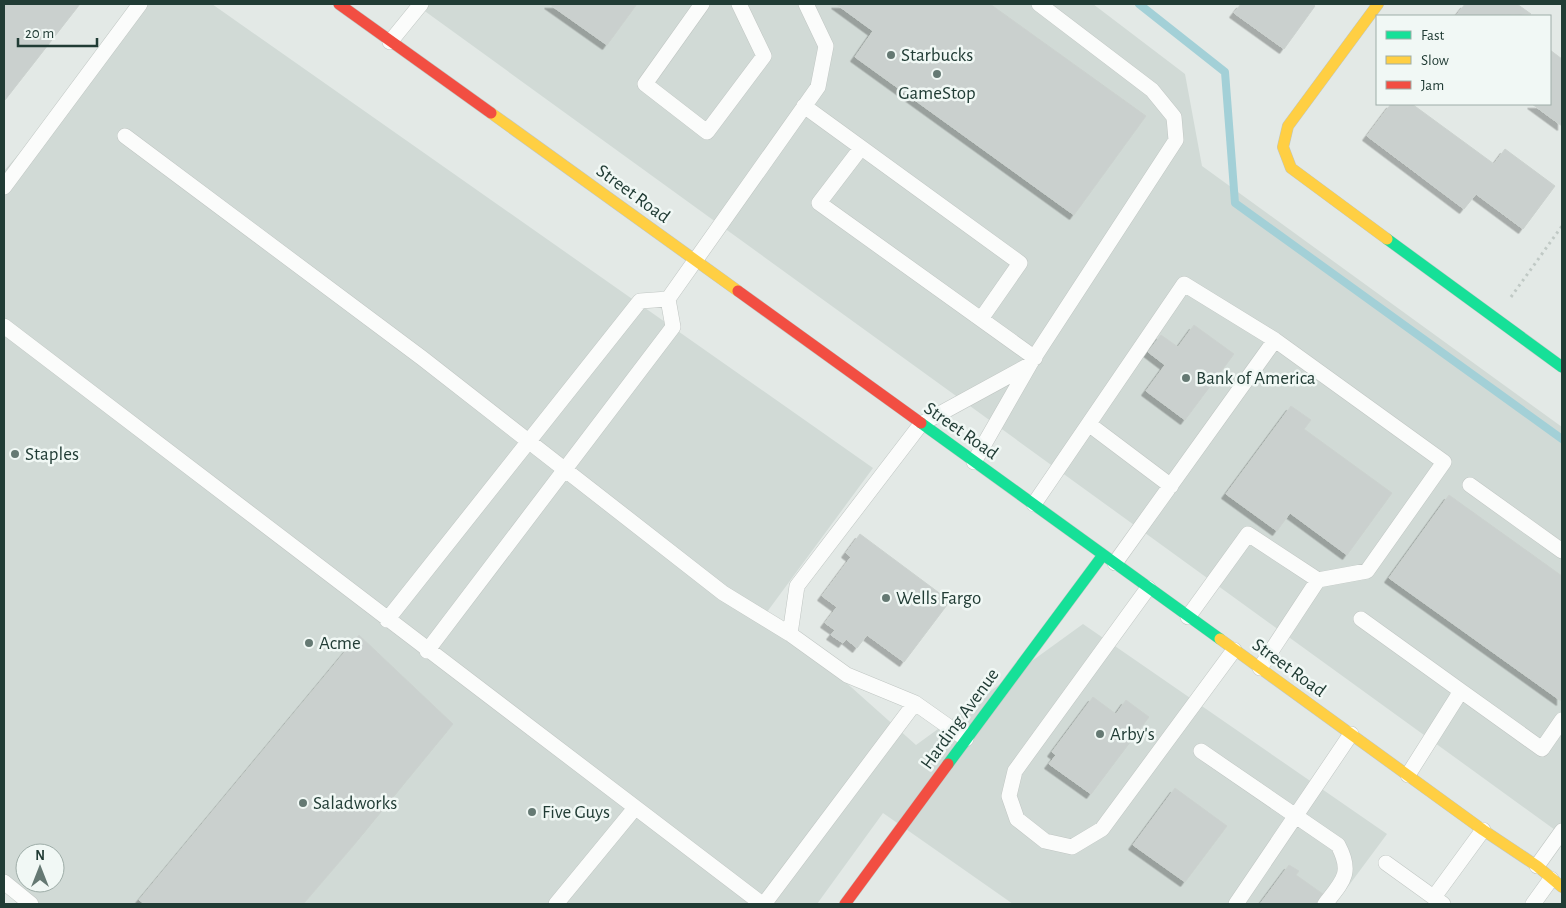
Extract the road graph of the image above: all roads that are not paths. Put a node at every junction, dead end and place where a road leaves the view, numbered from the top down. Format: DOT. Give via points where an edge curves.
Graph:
graph roads {
  1 [pos="140,4"];
  2 [pos="339,4"];
  3 [pos="421,4"];
  4 [pos="702,4"];
  5 [pos="739,4"];
  6 [pos="806,4"];
  7 [pos="1039,4"];
  8 [pos="1378,4"];
  9 [pos="390,42"];
  10 [pos="804,106"];
  11 [pos="124,136"];
  12 [pos="861,148"];
  13 [pos="4,188"];
  14 [pos="696,262"];
  15 [pos="668,299"];
  16 [pos="980,319"];
  17 [pos="4,326"];
  18 [pos="1275,340"];
  19 [pos="1032,361"];
  20 [pos="1562,368"];
  21 [pos="921,424"];
  22 [pos="1090,425"];
  23 [pos="529,440"];
  24 [pos="974,462"];
  25 [pos="565,468"];
  26 [pos="1470,485"];
  27 [pos="1171,486"];
  28 [pos="1034,504"];
  29 [pos="1562,552"];
  30 [pos="1109,559"];
  31 [pos="1318,580"];
  32 [pos="1148,588"];
  33 [pos="1188,617"];
  34 [pos="1361,619"];
  35 [pos="388,620"];
  36 [pos="790,634"];
  37 [pos="1234,650"];
  38 [pos="427,651"];
  39 [pos="1260,668"];
  40 [pos="1461,691"];
  41 [pos="915,703"];
  42 [pos="1562,720"];
  43 [pos="1351,734"];
  44 [pos="966,739"];
  45 [pos="1201,751"];
  46 [pos="1408,776"];
  47 [pos="635,808"];
  48 [pos="1295,816"];
  49 [pos="1483,830"];
  50 [pos="1562,831"];
  51 [pos="1386,863"];
  52 [pos="1537,866"];
  53 [pos="4,882"];
  54 [pos="1557,883"];
  55 [pos="1438,901"];
  56 [pos="31,904"];
  57 [pos="556,904"];
  58 [pos="763,904"];
  59 [pos="845,904"];
  60 [pos="1236,904"];
  61 [pos="1325,904"];
  62 [pos="1533,904"];
  1 -- 13 [label="lane"];
  2 -- 9 [label="main road, Street Road"];
  3 -- 9 [label="lane"];
  4 -- 5 [label="lane" via="645,84 708,132 764,56"];
  6 -- 10 [label="lane" via="826,46 818,87"];
  7 -- 19 [label="lane" via="1152,90 1174,117 1176,140"];
  8 -- 20 [label="main road" via="1288,126 1283,147 1292,168"];
  9 -- 14 [label="main road, Street Road"];
  10 -- 12 [label="lane"];
  10 -- 14 [label="lane"];
  11 -- 23 [label="lane"];
  12 -- 16 [label="lane" via="1020,263"];
  12 -- 16 [label="lane" via="819,203"];
  14 -- 15 [label="lane"];
  14 -- 21 [label="main road, Street Road"];
  15 -- 23 [label="lane" via="640,301"];
  15 -- 25 [label="lane" via="673,327"];
  16 -- 19 [label="lane"];
  17 -- 35 [label="lane"];
  18 -- 22 [label="lane" via="1184,284"];
  18 -- 27 [label="lane"];
  18 -- 31 [label="lane" via="1444,462 1367,571"];
  19 -- 21 [label="lane"];
  19 -- 24 [label="lane"];
  21 -- 24 [label="main road, Street Road"];
  21 -- 36 [label="lane" via="797,586"];
  22 -- 27 [label="lane"];
  22 -- 28 [label="lane"];
  23 -- 25 [label="lane"];
  23 -- 35 [label="lane"];
  24 -- 28 [label="main road, Street Road"];
  25 -- 36 [label="lane" via="723,593"];
  25 -- 38 [label="lane"];
  26 -- 29 [label="lane"];
  27 -- 30 [label="lane"];
  28 -- 30 [label="main road, Street Road"];
  30 -- 32 [label="main road, Street Road"];
  30 -- 44 [label="main road, Harding Avenue"];
  31 -- 33 [label="lane" via="1248,534"];
  31 -- 39 [label="lane"];
  32 -- 33 [label="main road, Street Road"];
  32 -- 37 [label="lane" via="1015,771 1009,796 1017,820 1045,841 1072,847 1102,829"];
  33 -- 37 [label="main road, Street Road"];
  34 -- 40 [label="lane"];
  35 -- 38 [label="lane"];
  36 -- 41 [label="lane" via="847,675"];
  37 -- 39 [label="main road, Street Road"];
  38 -- 47 [label="lane"];
  39 -- 43 [label="main road, Street Road"];
  40 -- 42 [label="lane" via="1542,749"];
  40 -- 46 [label="lane"];
  41 -- 44 [label="lane"];
  41 -- 58 [label="lane"];
  43 -- 46 [label="main road, Street Road"];
  43 -- 48 [label="lane"];
  44 -- 59 [label="main road, Harding Avenue"];
  45 -- 48 [label="lane"];
  46 -- 49 [label="main road, Street Road"];
  47 -- 57 [label="lane"];
  47 -- 58 [label="lane"];
  48 -- 60 [label="lane"];
  48 -- 61 [label="lane" via="1338,845 1346,861 1345,877"];
  49 -- 52 [label="main road, Street Road"];
  49 -- 55 [label="lane"];
  50 -- 52 [label="lane"];
  51 -- 55 [label="lane"];
  52 -- 54 [label="main road, Street Road"];
  53 -- 56 [label="lane"];
  54 -- 62 [label="lane"];
}
